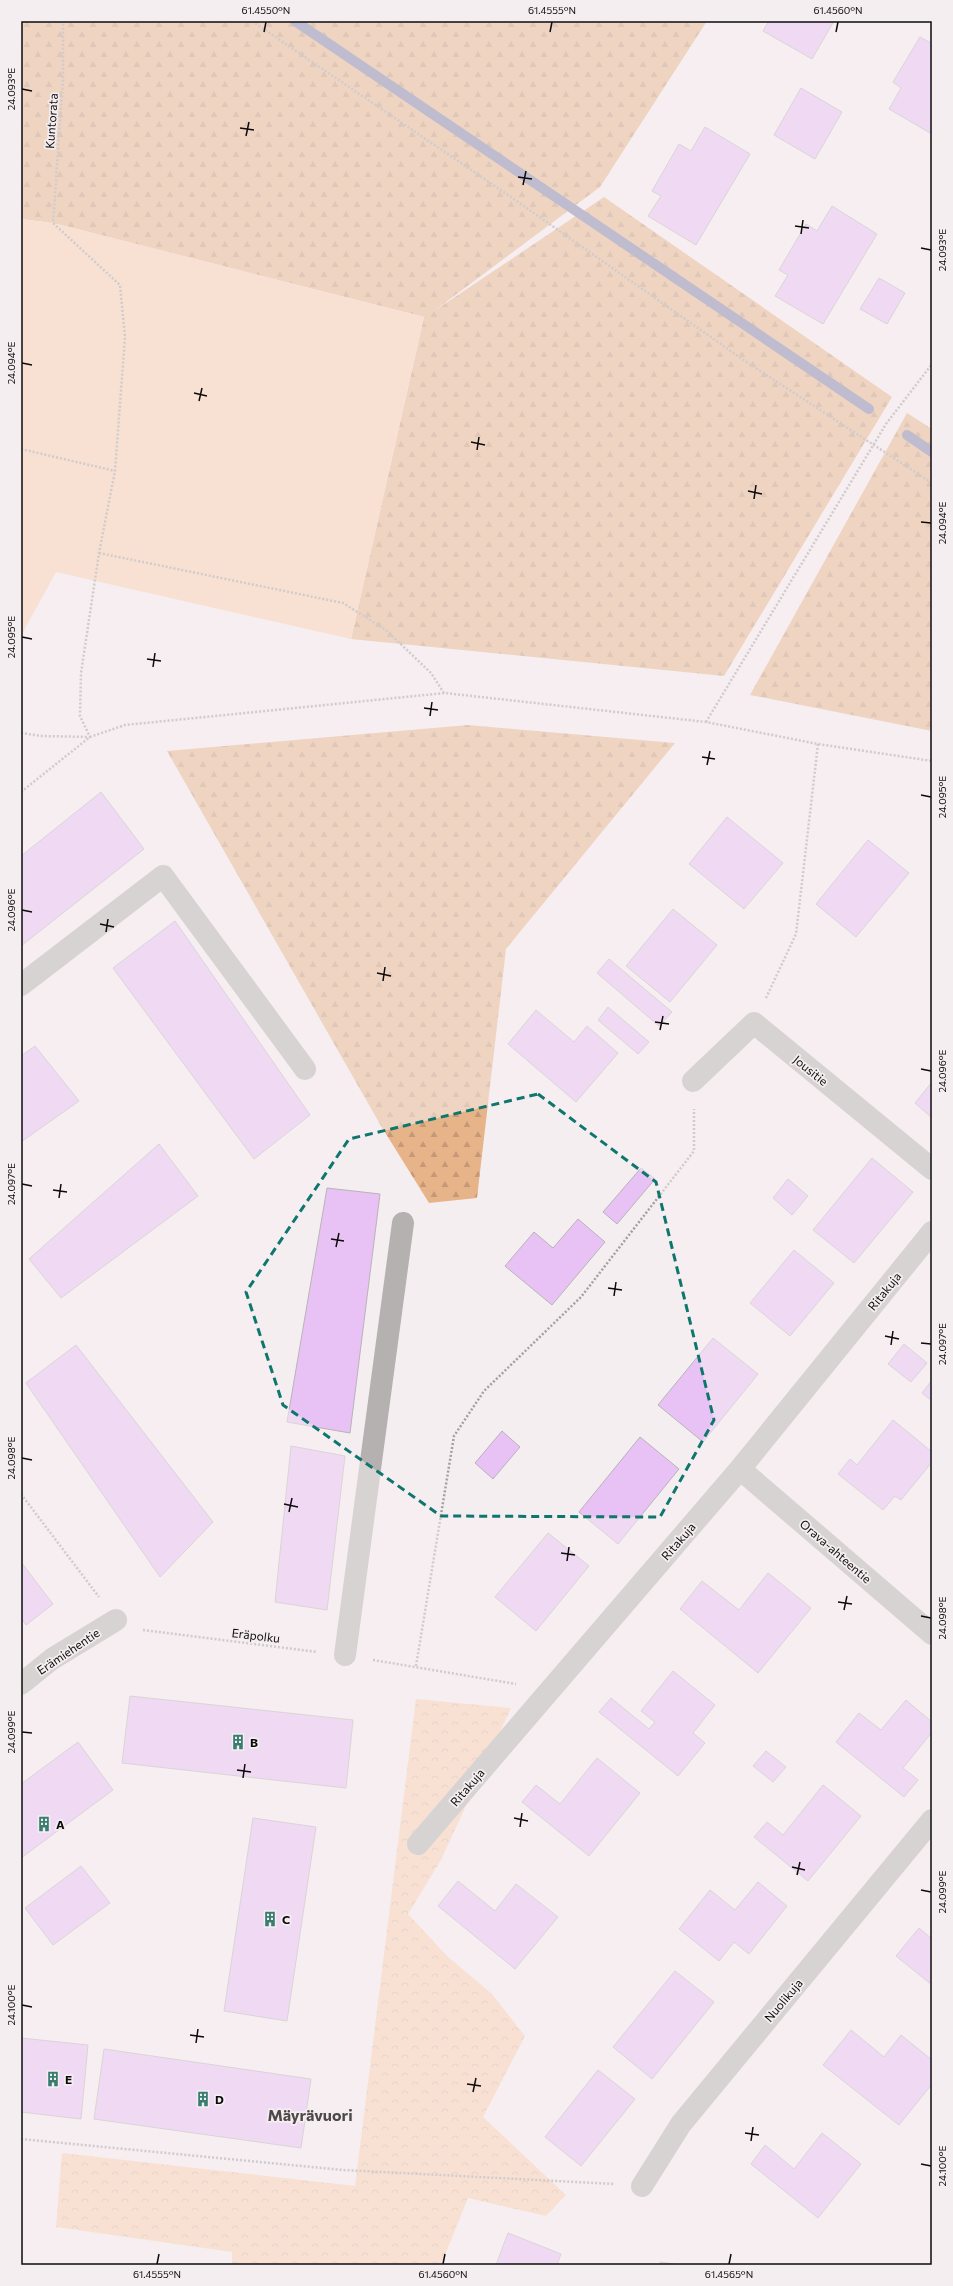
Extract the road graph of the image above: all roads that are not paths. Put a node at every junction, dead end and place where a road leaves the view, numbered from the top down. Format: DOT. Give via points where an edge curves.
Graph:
graph roads {
  1 [pos="21,985"];
  2 [pos="305,1069"];
  3 [pos="693,1081"];
  4 [pos="932,1169"];
  5 [pos="403,1223"];
  6 [pos="932,1232"];
  7 [pos="740,1468"];
  8 [pos="116,1620"];
  9 [pos="932,1634"];
  10 [pos="345,1655"];
  11 [pos="21,1684"];
  12 [pos="932,1820"];
  13 [pos="418,1844"];
  14 [pos="642,2186"];
  1 -- 2 [label="street" via="162,876"];
  3 -- 4 [label="street, Jousitie" via="754,1023"];
  5 -- 10 [label="street"];
  6 -- 7 [label="street, Ritakuja"];
  7 -- 9 [label="street, Orava-ahteentie"];
  7 -- 13 [label="street, Ritakuja"];
  8 -- 11 [label="street, Erämiehentie" via="52,1659"];
  12 -- 14 [label="street, Nuolikuja" via="681,2124"];
}
